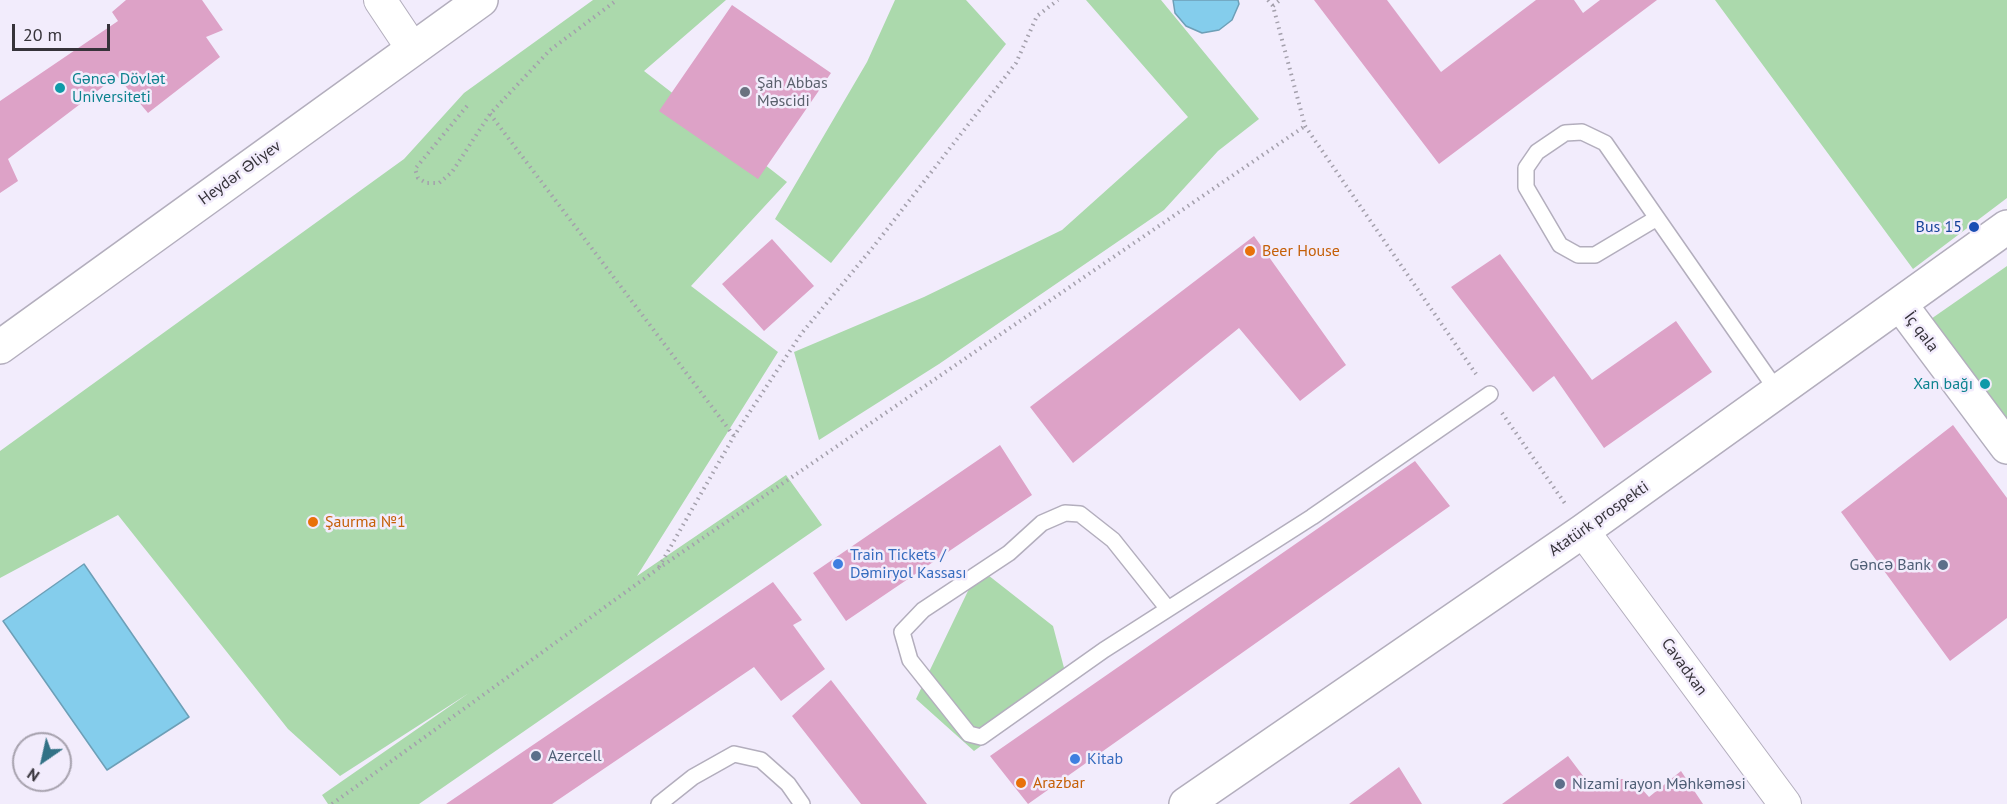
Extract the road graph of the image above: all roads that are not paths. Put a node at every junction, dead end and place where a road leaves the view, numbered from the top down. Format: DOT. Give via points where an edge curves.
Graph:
graph roads {
  1 [pos="380,0"];
  2 [pos="481,0"];
  3 [pos="412,48"];
  4 [pos="1657,218"];
  5 [pos="2007,227"];
  6 [pos="1900,304"];
  7 [pos="0,346"];
  8 [pos="1778,392"];
  9 [pos="1490,394"];
  10 [pos="2007,447"];
  11 [pos="1583,531"];
  12 [pos="1168,609"];
  13 [pos="659,804"];
  14 [pos="802,804"];
  15 [pos="1186,804"];
  16 [pos="1785,804"];
  1 -- 3 [label="street"];
  2 -- 3 [label="main road, Heydər Əliyev"];
  3 -- 7 [label="main road, Heydər Əliyev"];
  4 -- 4 [label="lane" via="1605,142 1582,132 1565,133 1537,152 1526,168 1526,187 1560,244 1578,255 1595,255"];
  4 -- 8 [label="lane"];
  5 -- 6 [label="main road, Atatürk prospekti"];
  6 -- 8 [label="main road, Atatürk prospekti"];
  6 -- 10 [label="main road, İç qala"];
  8 -- 11 [label="main road, Atatürk prospekti"];
  9 -- 12 [label="lane" via="1312,517"];
  11 -- 15 [label="main road, Atatürk prospekti"];
  11 -- 16 [label="street, Cavadxan"];
  12 -- 12 [label="lane" via="981,737 969,734 910,660 902,632 923,610 1009,554 1042,523 1065,513 1080,514 1113,540"];
  13 -- 14 [label="lane" via="693,777 734,754 761,760 788,784"];
}
